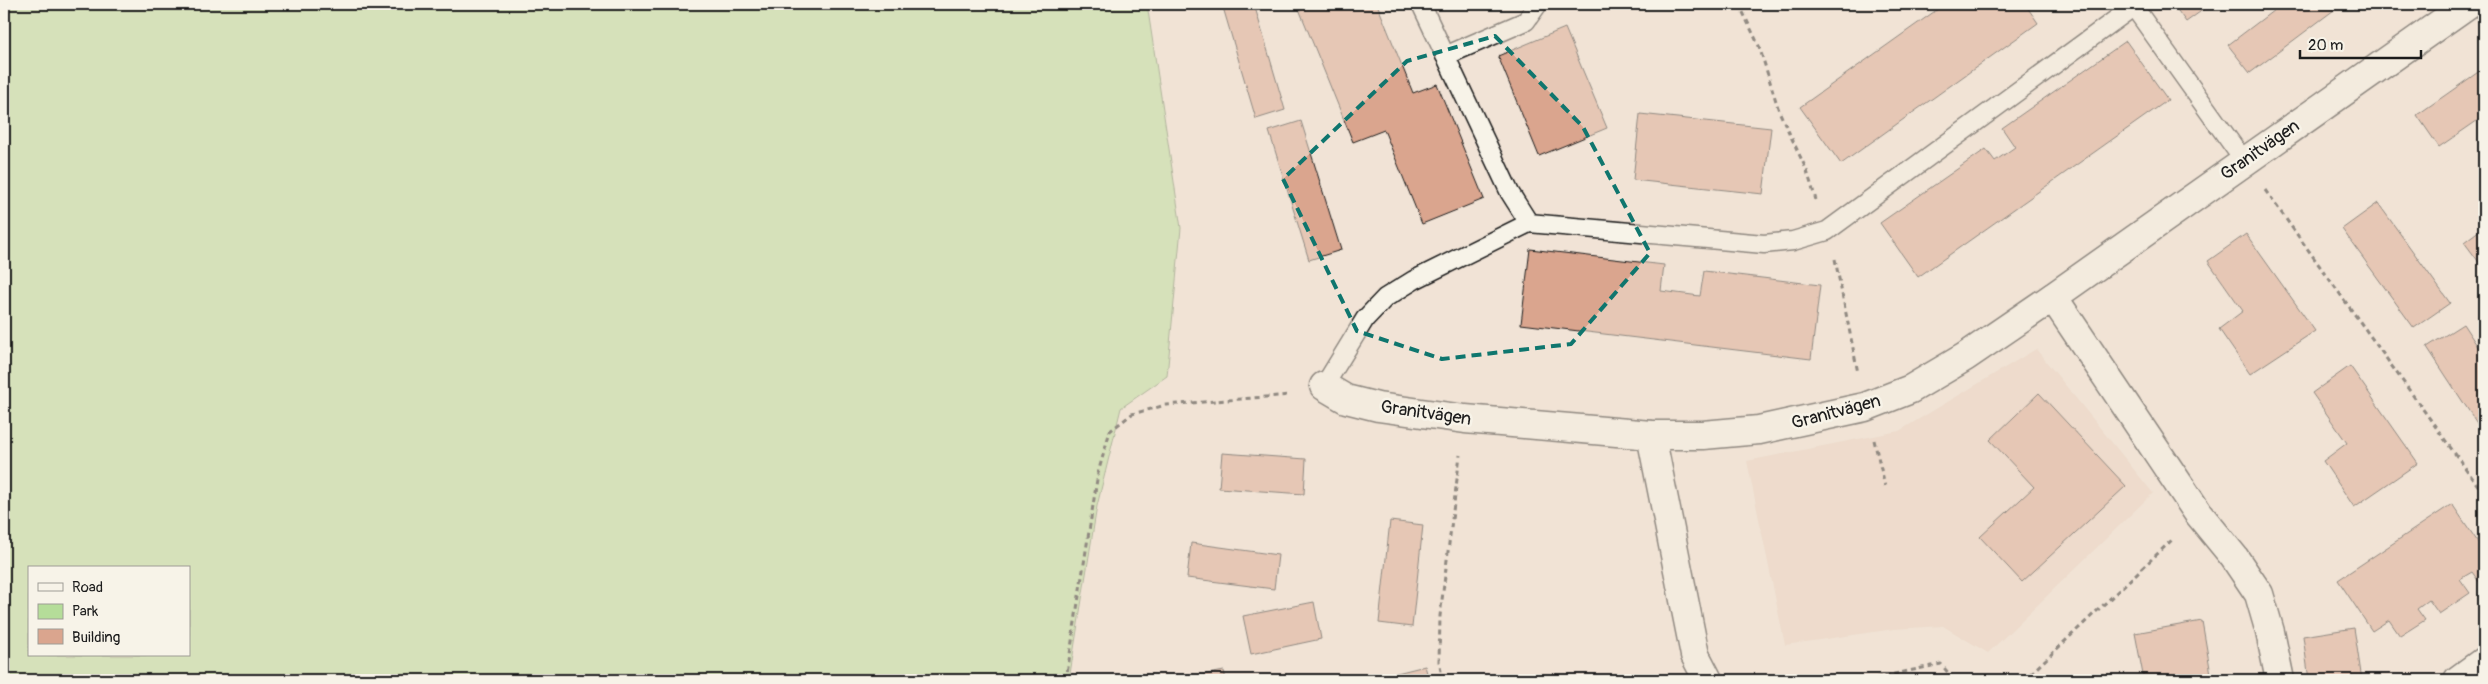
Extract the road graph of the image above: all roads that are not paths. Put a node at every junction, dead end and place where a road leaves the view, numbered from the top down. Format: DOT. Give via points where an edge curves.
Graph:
graph roads {
  1 [pos="1421,4"];
  2 [pos="1538,4"];
  3 [pos="2468,4"];
  4 [pos="2135,5"];
  5 [pos="1445,56"];
  6 [pos="2244,161"];
  7 [pos="1529,223"];
  8 [pos="2053,297"];
  9 [pos="1324,386"];
  10 [pos="1651,435"];
  11 [pos="2484,661"];
  12 [pos="1708,680"];
  13 [pos="2280,680"];
  14 [pos="2458,680"];
  1 -- 5 [label="lane"];
  2 -- 5 [label="lane" via="1526,21"];
  3 -- 6 [label="street, Granitvägen"];
  4 -- 6 [label="lane"];
  4 -- 7 [label="lane" via="1826,231 1793,241 1764,244"];
  5 -- 7 [label="lane" via="1510,193"];
  6 -- 8 [label="street, Granitvägen"];
  7 -- 9 [label="lane" via="1414,280 1385,298 1365,319"];
  8 -- 10 [label="street, Granitvägen" via="1965,357 1911,389 1865,407 1759,430"];
  8 -- 13 [label="street" via="2198,513 2234,556 2258,594"];
  9 -- 10 [label="street, Granitvägen" via="1346,399 1370,405 1465,420"];
  10 -- 12 [label="street" via="1695,655"];
  11 -- 14 [label="street"];
}
